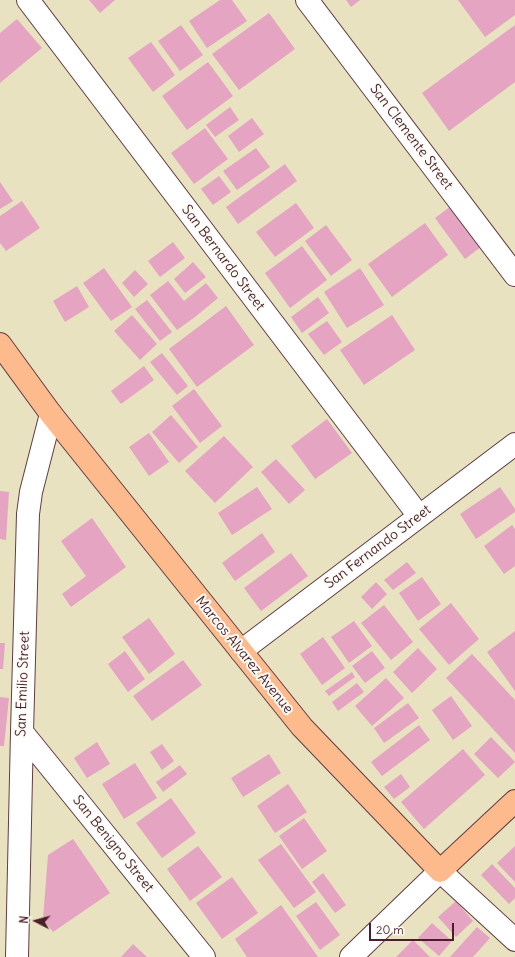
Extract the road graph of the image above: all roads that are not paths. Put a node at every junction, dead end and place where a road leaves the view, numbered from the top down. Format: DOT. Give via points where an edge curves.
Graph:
graph roads {
  1 [pos="28,0"];
  2 [pos="306,0"];
  3 [pos="515,275"];
  4 [pos="0,344"];
  5 [pos="51,414"];
  6 [pos="515,444"];
  7 [pos="419,516"];
  8 [pos="241,651"];
  9 [pos="22,732"];
  10 [pos="515,801"];
  11 [pos="440,871"];
  12 [pos="515,940"];
  13 [pos="17,957"];
  14 [pos="204,957"];
  15 [pos="351,957"];
  1 -- 7 [label="street, San Bernardo Street"];
  2 -- 3 [label="street, San Clemente Street"];
  4 -- 5 [label="main road, Marcos Alvarez Avenue"];
  5 -- 8 [label="main road, Marcos Alvarez Avenue"];
  5 -- 9 [label="street, San Emilio Street" via="31,492 28,514"];
  6 -- 7 [label="street, San Fernando Street"];
  7 -- 8 [label="street, San Fernando Street"];
  8 -- 11 [label="main road, Marcos Alvarez Avenue" via="302,727"];
  9 -- 13 [label="street, San Emilio Street"];
  9 -- 14 [label="street, San Benigno Street"];
  10 -- 11 [label="main road"];
  11 -- 12 [label="street"];
  11 -- 15 [label="street"];
}
